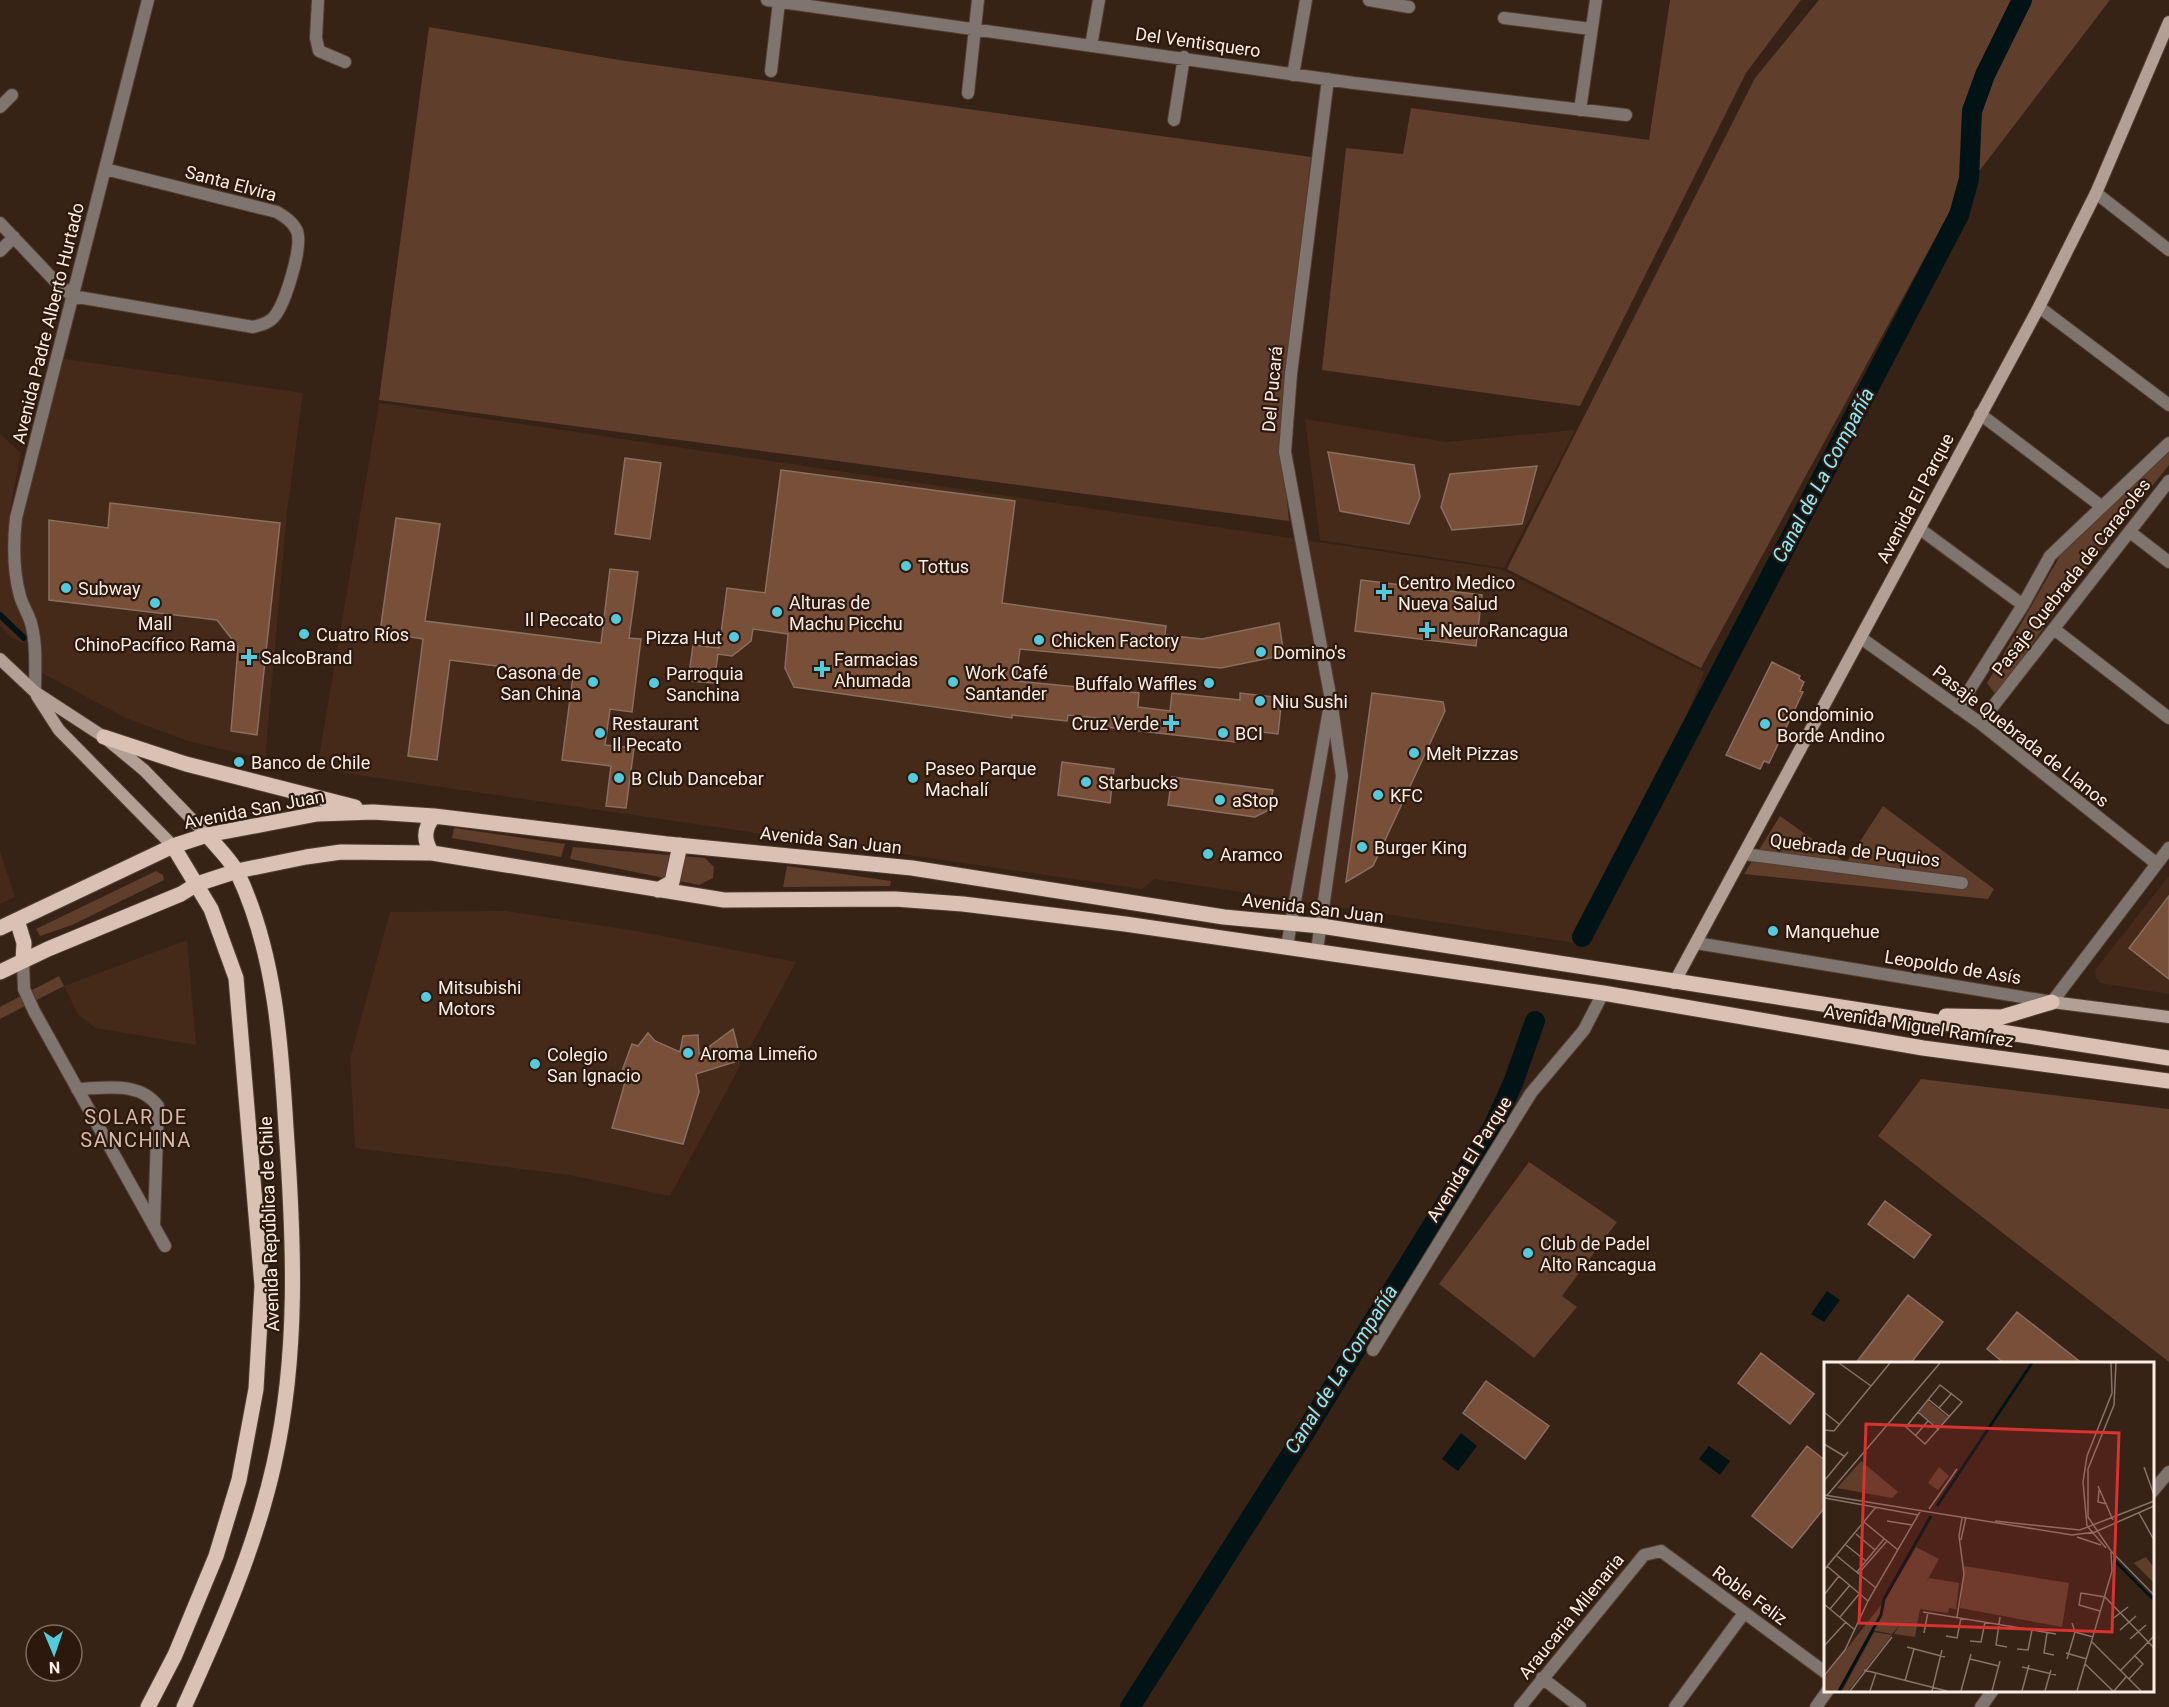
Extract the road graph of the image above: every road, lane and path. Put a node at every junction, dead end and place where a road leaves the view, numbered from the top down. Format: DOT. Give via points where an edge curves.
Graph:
graph roads {
  1 [pos="148,0"];
  2 [pos="318,0"];
  3 [pos="978,0"];
  4 [pos="1099,0"];
  5 [pos="1306,0"];
  6 [pos="1369,0"];
  7 [pos="1596,0"];
  8 [pos="773,1"];
  9 [pos="1409,7"];
  10 [pos="1504,18"];
  11 [pos="2169,22"];
  12 [pos="975,28"];
  13 [pos="1591,29"];
  14 [pos="1091,46"];
  15 [pos="1184,57"];
  16 [pos="345,62"];
  17 [pos="771,71"];
  18 [pos="1293,75"];
  19 [pos="1328,79"];
  20 [pos="968,93"];
  21 [pos="12,95"];
  22 [pos="0,107"];
  23 [pos="1580,110"];
  24 [pos="1626,115"];
  25 [pos="1174,120"];
  26 [pos="105,169"];
  27 [pos="2096,193"];
  28 [pos="0,223"];
  29 [pos="14,237"];
  30 [pos="0,250"];
  31 [pos="2169,250"];
  32 [pos="72,296"];
  33 [pos="2039,307"];
  34 [pos="2169,405"];
  35 [pos="1980,414"];
  36 [pos="2169,443"];
  37 [pos="2169,481"];
  38 [pos="2101,506"];
  39 [pos="1920,529"];
  40 [pos="2130,532"];
  41 [pos="2169,562"];
  42 [pos="2024,605"];
  43 [pos="2054,629"];
  44 [pos="1861,638"];
  45 [pos="0,659"];
  46 [pos="35,692"];
  47 [pos="1331,700"];
  48 [pos="1958,708"];
  49 [pos="2169,718"];
  50 [pos="1980,723"];
  51 [pos="104,737"];
  52 [pos="373,812"];
  53 [pos="434,816"];
  54 [pos="207,835"];
  55 [pos="680,845"];
  56 [pos="173,846"];
  57 [pos="2169,848"];
  58 [pos="432,853"];
  59 [pos="1744,854"];
  60 [pos="2157,864"];
  61 [pos="237,871"];
  62 [pos="1962,883"];
  63 [pos="197,884"];
  64 [pos="658,890"];
  65 [pos="17,920"];
  66 [pos="1291,923"];
  67 [pos="1321,926"];
  68 [pos="0,928"];
  69 [pos="1696,943"];
  70 [pos="1287,946"];
  71 [pos="1317,950"];
  72 [pos="23,961"];
  73 [pos="0,972"];
  74 [pos="1674,983"];
  75 [pos="1603,993"];
  76 [pos="2052,1002"];
  77 [pos="1884,1015"];
  78 [pos="2169,1017"];
  79 [pos="2169,1058"];
  80 [pos="2169,1081"];
  81 [pos="77,1089"];
  82 [pos="154,1227"];
  83 [pos="165,1246"];
  84 [pos="1373,1350"];
  85 [pos="2169,1472"];
  86 [pos="2154,1490"];
  87 [pos="1653,1552"];
  88 [pos="1744,1612"];
  89 [pos="1824,1671"];
  90 [pos="1542,1678"];
  91 [pos="1827,1692"];
  92 [pos="1991,1692"];
  93 [pos="148,1707"];
  94 [pos="184,1707"];
  95 [pos="1520,1707"];
  96 [pos="1580,1707"];
  97 [pos="1675,1707"];
  98 [pos="1816,1707"];
  99 [pos="1980,1707"];
  1 -- 26 [label="street, Avenida Padre Alberto Hurtado"];
  2 -- 16 [label="street" via="319,51"];
  3 -- 12 [label="street"];
  4 -- 14 [label="street"];
  5 -- 18 [label="street"];
  6 -- 9 [label="street"];
  7 -- 13 [label="street"];
  8 -- 12 [label="street, Del Ventisquero"];
  8 -- 17 [label="street"];
  10 -- 13 [label="street"];
  11 -- 27 [label="street, Avenida El Parque"];
  12 -- 14 [label="street, Del Ventisquero"];
  12 -- 20 [label="street"];
  13 -- 23 [label="street"];
  14 -- 15 [label="street, Del Ventisquero"];
  15 -- 18 [label="street, Del Ventisquero"];
  15 -- 25 [label="street"];
  18 -- 19 [label="street, Del Ventisquero"];
  19 -- 23 [label="street, Del Ventisquero"];
  19 -- 47 [label="street, Del Pucará" via="1285,452"];
  21 -- 22 [label="street"];
  23 -- 24 [label="street, Del Ventisquero"];
  26 -- 32 [label="street, Avenida Padre Alberto Hurtado"];
  26 -- 32 [label="street, Santa Elvira" via="282,215 296,229 299,240 291,278 273,318 253,327"];
  27 -- 31 [label="street"];
  27 -- 33 [label="street, Avenida El Parque"];
  28 -- 29 [label="street"];
  29 -- 30 [label="street"];
  29 -- 32 [label="street"];
  32 -- 46 [label="street, Avenida Padre Alberto Hurtado" via="13,541 20,598 32,624 36,647"];
  33 -- 34 [label="street"];
  33 -- 35 [label="street, Avenida El Parque"];
  35 -- 38 [label="street"];
  35 -- 39 [label="street, Avenida El Parque"];
  36 -- 38 [label="street, Pasaje Quebrada de Caracoles"];
  37 -- 40 [label="street, Pasaje Quebrada de Caracoles"];
  38 -- 42 [label="street, Pasaje Quebrada de Caracoles" via="2050,556"];
  39 -- 42 [label="street"];
  39 -- 44 [label="street, Avenida El Parque"];
  40 -- 41 [label="street"];
  40 -- 43 [label="street, Pasaje Quebrada de Caracoles"];
  42 -- 48 [label="street, Pasaje Quebrada de Caracoles"];
  43 -- 49 [label="street"];
  43 -- 50 [label="street, Pasaje Quebrada de Caracoles"];
  44 -- 48 [label="street, Pasaje Quebrada de Llanos"];
  44 -- 59 [label="street, Avenida El Parque"];
  45 -- 46 [label="street"];
  46 -- 51 [label="street"];
  46 -- 56 [label="street" via="59,730"];
  47 -- 66 [label="street, Del Pucará"];
  47 -- 67 [label="street, Del Pucará" via="1342,776"];
  48 -- 50 [label="street, Pasaje Quebrada de Llanos"];
  50 -- 60 [label="street, Pasaje Quebrada de Llanos"];
  51 -- 52 [label="main road" via="186,764"];
  51 -- 54 [label="street" via="144,770"];
  52 -- 53 [label="main road, Avenida San Juan"];
  52 -- 54 [label="main road, Avenida San Juan" via="317,814"];
  53 -- 55 [label="main road, Avenida San Juan"];
  53 -- 58 [label="main road" via="428,823 425,839"];
  54 -- 56 [label="main road, Avenida San Juan"];
  54 -- 61 [label="main road, Avenida República de Chile"];
  55 -- 64 [label="main road" via="672,882"];
  55 -- 66 [label="main road, Avenida San Juan" via="912,868 1224,917"];
  56 -- 63 [label="main road, Avenida República de Chile"];
  56 -- 65 [label="main road, Avenida San Juan"];
  57 -- 60 [label="street"];
  58 -- 61 [label="main road" via="341,852"];
  58 -- 64 [label="main road"];
  59 -- 62 [label="street, Quebrada de Puquios"];
  59 -- 69 [label="street, Avenida El Parque"];
  60 -- 76 [label="street"];
  61 -- 63 [label="main road"];
  61 -- 94 [label="main road, Avenida República de Chile" via="269,970 281,1055 293,1269 291,1352 281,1428 256,1530 231,1601"];
  63 -- 72 [label="main road"];
  63 -- 93 [label="main road, Avenida República de Chile" via="211,909 236,978 261,1297 256,1389 239,1480 216,1556 175,1655"];
  64 -- 70 [label="main road" via="724,900 895,899 963,904"];
  65 -- 68 [label="main road, Avenida San Juan"];
  65 -- 72 [label="main road" via="24,943"];
  66 -- 67 [label="main road, Avenida San Juan"];
  66 -- 70 [label="street, Del Pucará"];
  67 -- 71 [label="street, Del Pucará"];
  67 -- 74 [label="main road, Avenida San Juan"];
  69 -- 74 [label="street, Avenida El Parque"];
  69 -- 76 [label="street, Leopoldo de Asís"];
  70 -- 71 [label="main road"];
  71 -- 75 [label="main road"];
  72 -- 73 [label="main road"];
  72 -- 81 [label="street" via="24,989"];
  74 -- 77 [label="main road, Avenida Miguel Ramírez"];
  75 -- 80 [label="main road, Avenida Miguel Ramírez" via="1923,1048"];
  75 -- 84 [label="street, Avenida El Parque" via="1584,1030 1531,1093"];
  76 -- 77 [label="main road" via="2002,1017"];
  76 -- 78 [label="street, Leopoldo de Asís"];
  77 -- 79 [label="main road, Avenida Miguel Ramírez"];
  81 -- 82 [label="street"];
  81 -- 82 [label="street" via="125,1088 151,1096 158,1106"];
  82 -- 83 [label="street"];
  85 -- 86 [label="street"];
  87 -- 88 [label="street, Roble Feliz" via="1661,1551"];
  87 -- 90 [label="street, Araucaria Milenaria" via="1644,1555"];
  88 -- 89 [label="street, Roble Feliz"];
  88 -- 97 [label="street"];
  90 -- 95 [label="street, Araucaria Milenaria"];
  90 -- 96 [label="street"];
  91 -- 98 [label="street"];
  92 -- 99 [label="street"];
}
